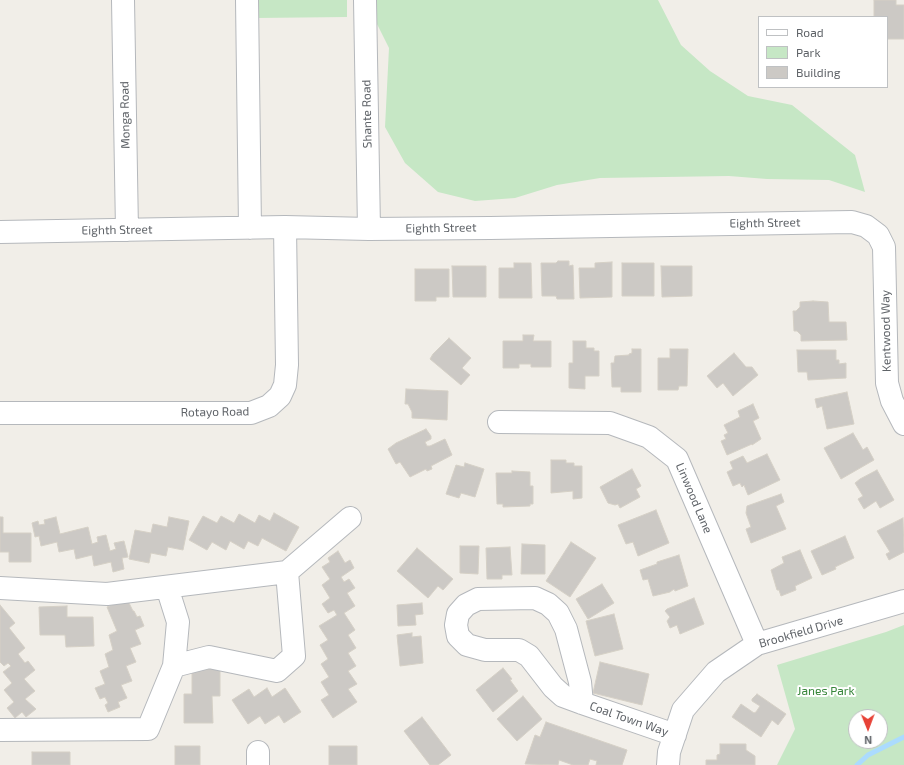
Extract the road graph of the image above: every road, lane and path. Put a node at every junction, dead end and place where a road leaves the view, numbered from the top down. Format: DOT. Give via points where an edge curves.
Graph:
graph roads {
  1 [pos="123,0"];
  2 [pos="247,0"];
  3 [pos="364,0"];
  4 [pos="285,227"];
  5 [pos="250,228"];
  6 [pos="369,229"];
  7 [pos="127,230"];
  8 [pos="0,232"];
  9 [pos="878,235"];
  10 [pos="0,413"];
  11 [pos="499,422"];
  12 [pos="904,424"];
  13 [pos="350,518"];
  14 [pos="287,572"];
  15 [pos="167,587"];
  16 [pos="0,588"];
  17 [pos="904,601"];
  18 [pos="757,644"];
  19 [pos="174,666"];
  20 [pos="582,703"];
  21 [pos="0,730"];
  22 [pos="675,735"];
  23 [pos="668,765"];
  1 -- 7 [label="street, Monga Road"];
  2 -- 5 [label="street"];
  3 -- 6 [label="street, Shante Road"];
  4 -- 5 [label="street, Eighth Street"];
  4 -- 6 [label="street, Eighth Street"];
  4 -- 10 [label="street, Rotayo Road" via="287,365 285,385 280,396 269,406 251,413"];
  5 -- 7 [label="street, Eighth Street"];
  6 -- 9 [label="street, Eighth Street" via="852,222 866,226"];
  7 -- 8 [label="street, Eighth Street"];
  9 -- 12 [label="street, Kentwood Way" via="885,256 887,383 892,401"];
  11 -- 18 [label="street, Linwood Lane" via="610,424 649,436 677,459"];
  13 -- 14 [label="street"];
  14 -- 15 [label="street"];
  14 -- 19 [label="street" via="294,656 277,671 209,657"];
  15 -- 16 [label="street" via="106,594"];
  15 -- 19 [label="street" via="178,622"];
  17 -- 18 [label="street, Brookfield Drive"];
  18 -- 22 [label="street, Brookfield Drive" via="716,672 684,710"];
  19 -- 21 [label="street" via="148,729"];
  20 -- 20 [label="street, Coal Town Way" via="564,696 553,687 529,656 519,650 480,650 467,645 458,636 458,614 466,605 478,599 535,598 548,604 558,613 566,629 580,682"];
  20 -- 22 [label="street, Coal Town Way"];
  22 -- 23 [label="street, Brookfield Drive"];
}
